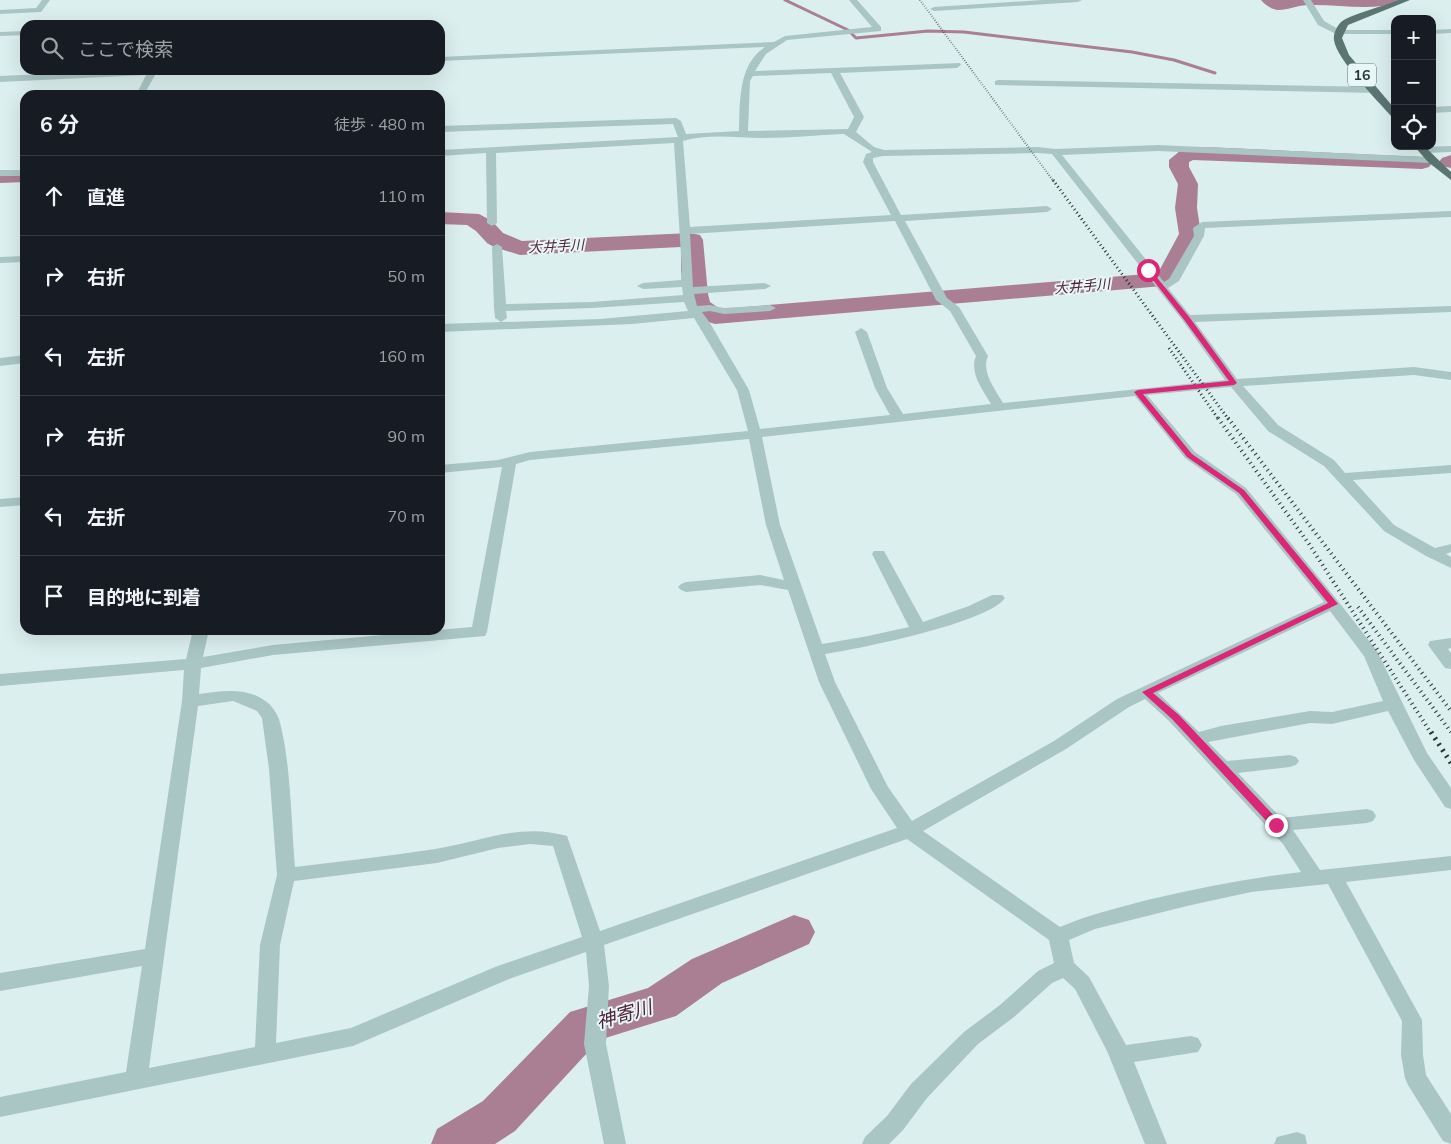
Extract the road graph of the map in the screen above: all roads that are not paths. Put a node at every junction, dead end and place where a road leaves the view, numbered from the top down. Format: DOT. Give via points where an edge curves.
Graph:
graph roads {
  1 [pos="46,0"];
  2 [pos="853,0"];
  3 [pos="1078,0"];
  4 [pos="1307,0"];
  5 [pos="1406,0"];
  6 [pos="934,9"];
  7 [pos="38,10"];
  8 [pos="0,12"];
  9 [pos="32,18"];
  10 [pos="1319,18"];
  11 [pos="1345,23"];
  12 [pos="20,31"];
  13 [pos="1451,31"];
  14 [pos="1339,32"];
  15 [pos="1391,32"];
  16 [pos="1436,32"];
  17 [pos="0,34"];
  18 [pos="775,44"];
  19 [pos="445,59"];
  20 [pos="957,64"];
  21 [pos="834,70"];
  22 [pos="750,74"];
  23 [pos="87,75"];
  24 [pos="150,75"];
  25 [pos="0,79"];
  26 [pos="998,83"];
  27 [pos="143,90"];
  28 [pos="1374,90"];
  29 [pos="1451,109"];
  30 [pos="1391,110"];
  31 [pos="1436,110"];
  32 [pos="445,129"];
  33 [pos="743,132"];
  34 [pos="850,132"];
  35 [pos="681,138"];
  36 [pos="1436,149"];
  37 [pos="491,150"];
  38 [pos="1423,150"];
  39 [pos="1451,150"];
  40 [pos="1055,152"];
  41 [pos="445,153"];
  42 [pos="883,153"];
  43 [pos="1431,160"];
  44 [pos="0,173"];
  45 [pos="20,173"];
  46 [pos="1451,177"];
  47 [pos="1048,209"];
  48 [pos="1451,214"];
  49 [pos="897,218"];
  50 [pos="492,223"];
  51 [pos="684,231"];
  52 [pos="496,247"];
  53 [pos="20,259"];
  54 [pos="0,260"];
  55 [pos="1158,282"];
  56 [pos="643,286"];
  57 [pos="765,286"];
  58 [pos="694,299"];
  59 [pos="500,308"];
  60 [pos="770,308"];
  61 [pos="1451,309"];
  62 [pos="1187,319"];
  63 [pos="501,324"];
  64 [pos="445,328"];
  65 [pos="861,332"];
  66 [pos="20,360"];
  67 [pos="0,362"];
  68 [pos="1451,376"];
  69 [pos="1234,383"];
  70 [pos="1138,392"];
  71 [pos="998,408"];
  72 [pos="899,418"];
  73 [pos="755,434"];
  74 [pos="509,462"];
  75 [pos="445,468"];
  76 [pos="1451,469"];
  77 [pos="1342,477"];
  78 [pos="20,501"];
  79 [pos="0,503"];
  80 [pos="1451,548"];
  81 [pos="1431,553"];
  82 [pos="879,554"];
  83 [pos="1451,563"];
  84 [pos="686,587"];
  85 [pos="794,587"];
  86 [pos="997,598"];
  87 [pos="1333,604"];
  88 [pos="920,630"];
  89 [pos="200,635"];
  90 [pos="1451,643"];
  91 [pos="816,650"];
  92 [pos="193,664"];
  93 [pos="1451,664"];
  94 [pos="0,680"];
  95 [pos="1147,692"];
  96 [pos="190,701"];
  97 [pos="1393,704"];
  98 [pos="1196,739"];
  99 [pos="1290,761"];
  100 [pos="1224,768"];
  101 [pos="1451,802"];
  102 [pos="1367,816"];
  103 [pos="1276,825"];
  104 [pos="909,831"];
  105 [pos="1451,863"];
  106 [pos="286,875"];
  107 [pos="1324,877"];
  108 [pos="1058,936"];
  109 [pos="594,943"];
  110 [pos="154,956"];
  111 [pos="1065,967"];
  112 [pos="0,982"];
  113 [pos="1191,1045"];
  114 [pos="265,1054"];
  115 [pos="1120,1055"];
  116 [pos="136,1081"];
  117 [pos="0,1107"];
  118 [pos="1451,1134"];
  119 [pos="615,1144"];
  120 [pos="873,1144"];
  121 [pos="1156,1144"];
  1 -- 7 [label="street"];
  2 -- 18 [label="street" via="878,29 785,38"];
  3 -- 6 [label="street"];
  4 -- 10 [label="street"];
  5 -- 11 [label="main road"];
  7 -- 8 [label="street"];
  7 -- 9 [label="street"];
  10 -- 11 [label="street"];
  10 -- 14 [label="street"];
  11 -- 14 [label="main road"];
  12 -- 17 [label="street"];
  13 -- 16 [label="street"];
  14 -- 15 [label="street"];
  14 -- 28 [label="main road, 16" via="1338,42 1345,54"];
  18 -- 19 [label="street"];
  18 -- 22 [label="street" via="758,57"];
  20 -- 21 [label="street"];
  21 -- 22 [label="street"];
  21 -- 34 [label="street" via="859,117"];
  22 -- 33 [label="street" via="746,81"];
  23 -- 25 [label="street"];
  24 -- 27 [label="street"];
  26 -- 28 [label="street"];
  28 -- 30 [label="main road, 16"];
  29 -- 31 [label="street"];
  32 -- 35 [label="street" via="676,121"];
  33 -- 34 [label="street" via="762,135"];
  33 -- 35 [label="street"];
  34 -- 42 [label="street" via="871,149"];
  35 -- 37 [label="street"];
  35 -- 51 [label="street"];
  36 -- 39 [label="street"];
  37 -- 41 [label="street"];
  37 -- 50 [label="street"];
  38 -- 43 [label="main road"];
  40 -- 42 [label="street"];
  40 -- 43 [label="street" via="1158,148"];
  40 -- 55 [label="street"];
  42 -- 49 [label="street" via="867,158"];
  43 -- 46 [label="main road"];
  44 -- 45 [label="street"];
  47 -- 49 [label="street"];
  48 -- 55 [label="street" via="1202,225 1173,281 1169,284"];
  49 -- 51 [label="street"];
  49 -- 71 [label="street" via="942,300 955,309 982,356 980,372"];
  51 -- 58 [label="street"];
  52 -- 59 [label="street"];
  53 -- 54 [label="street"];
  55 -- 62 [label="street"];
  56 -- 58 [label="street"];
  57 -- 58 [label="street"];
  58 -- 59 [label="street"];
  58 -- 60 [label="street" via="724,311"];
  58 -- 63 [label="street" via="619,322"];
  58 -- 73 [label="street" via="704,323 738,380"];
  59 -- 63 [label="street"];
  61 -- 62 [label="street"];
  62 -- 69 [label="street"];
  63 -- 64 [label="street"];
  65 -- 72 [label="street" via="882,393"];
  66 -- 67 [label="street"];
  68 -- 69 [label="street" via="1414,371"];
  69 -- 70 [label="street"];
  69 -- 77 [label="street" via="1273,428 1329,463"];
  70 -- 71 [label="street"];
  70 -- 87 [label="street" via="1190,455 1241,492"];
  71 -- 72 [label="street"];
  72 -- 73 [label="street"];
  73 -- 74 [label="street" via="530,456"];
  73 -- 85 [label="street" via="773,525"];
  74 -- 75 [label="street"];
  74 -- 92 [label="street" via="480,632 273,650"];
  76 -- 77 [label="street"];
  77 -- 81 [label="street" via="1389,528"];
  78 -- 79 [label="street"];
  80 -- 81 [label="street"];
  81 -- 83 [label="street"];
  82 -- 88 [label="street"];
  84 -- 85 [label="street" via="760,580"];
  85 -- 91 [label="street"];
  86 -- 88 [label="street"];
  87 -- 95 [label="street"];
  87 -- 97 [label="street" via="1371,654"];
  88 -- 91 [label="street" via="869,643"];
  89 -- 92 [label="street"];
  90 -- 93 [label="street" via="1436,644"];
  91 -- 104 [label="street" via="827,682 880,788"];
  92 -- 94 [label="street"];
  92 -- 96 [label="street"];
  95 -- 98 [label="street"];
  95 -- 104 [label="street" via="1105,713 1060,745"];
  96 -- 106 [label="street" via="233,695 263,707 270,717 278,769"];
  96 -- 110 [label="street"];
  97 -- 98 [label="street" via="1332,718 1310,717"];
  97 -- 101 [label="street" via="1420,756"];
  98 -- 100 [label="street"];
  99 -- 100 [label="street"];
  100 -- 103 [label="street"];
  102 -- 103 [label="street"];
  103 -- 107 [label="street"];
  104 -- 108 [label="street"];
  104 -- 109 [label="street"];
  105 -- 107 [label="street"];
  106 -- 109 [label="street" via="440,856 546,836 560,841"];
  106 -- 114 [label="street" via="270,945"];
  107 -- 108 [label="street" via="1251,885 1187,898 1091,922"];
  107 -- 118 [label="street" via="1412,1020 1416,1078"];
  108 -- 111 [label="street"];
  109 -- 114 [label="street" via="564,950 502,973 353,1037"];
  109 -- 119 [label="street" via="599,978 595,1024"];
  110 -- 112 [label="street"];
  110 -- 116 [label="street"];
  111 -- 115 [label="street" via="1082,983"];
  111 -- 120 [label="street" via="1045,977 971,1038"];
  113 -- 115 [label="street"];
  114 -- 116 [label="street"];
  115 -- 121 [label="street"];
  116 -- 117 [label="street"];
}
